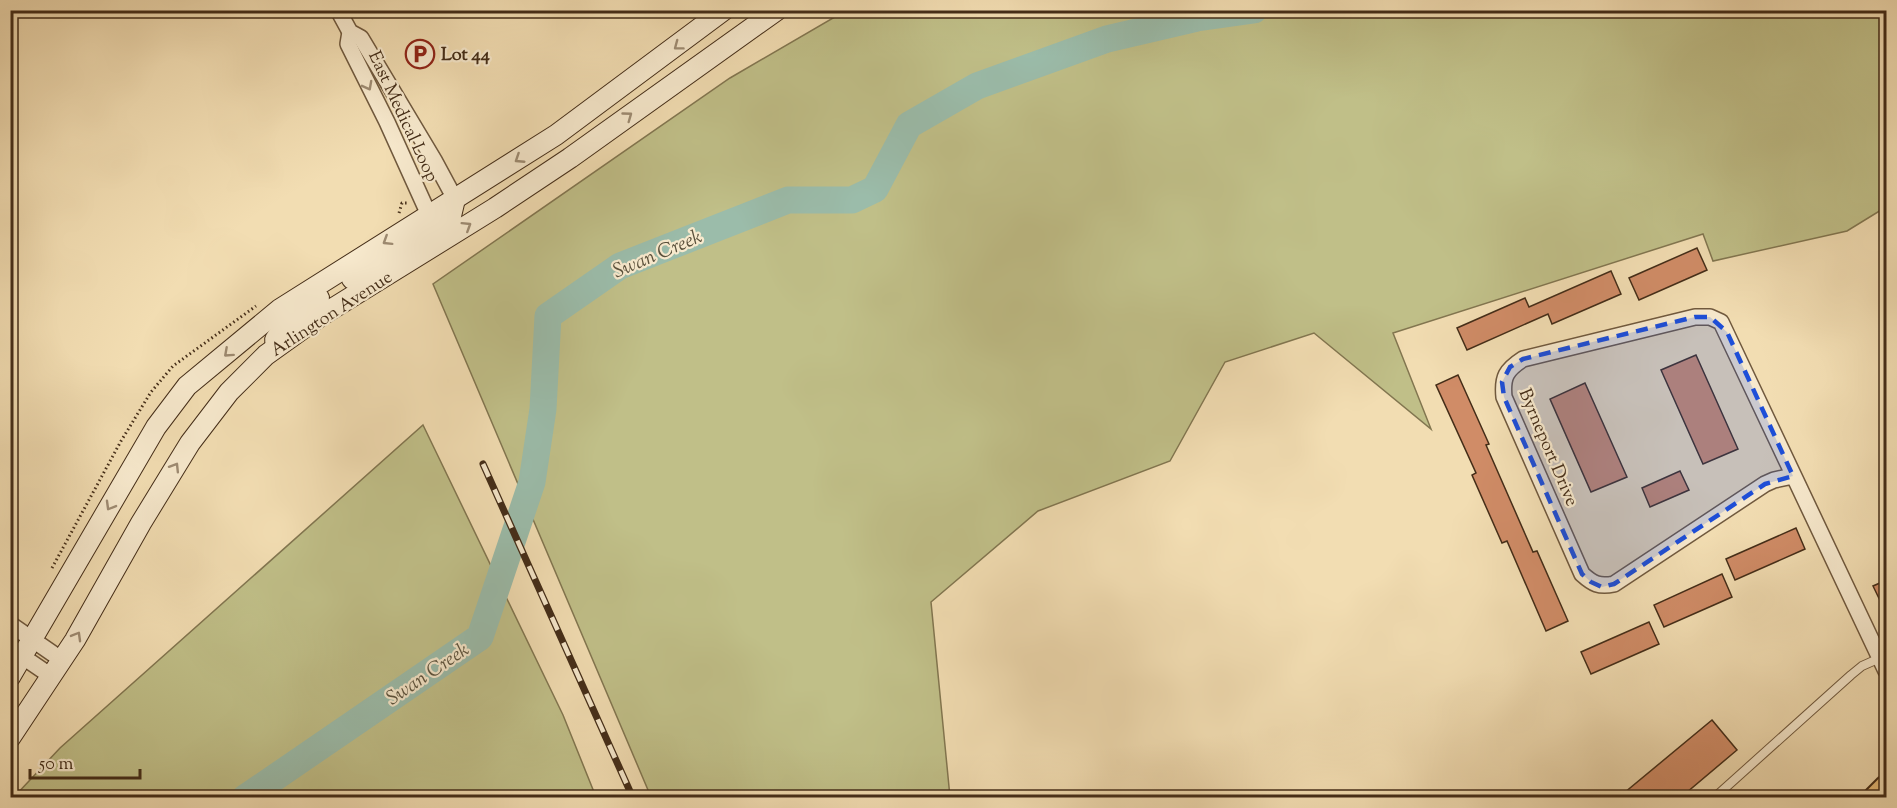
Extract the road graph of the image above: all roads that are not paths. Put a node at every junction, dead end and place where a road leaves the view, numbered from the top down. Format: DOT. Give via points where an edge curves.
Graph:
graph roads {
  1 [pos="338,10"];
  2 [pos="724,10"];
  3 [pos="777,10"];
  4 [pos="350,32"];
  5 [pos="455,200"];
  6 [pos="429,215"];
  7 [pos="266,355"];
  8 [pos="1792,476"];
  9 [pos="10,624"];
  10 [pos="22,648"];
  11 [pos="1883,664"];
  12 [pos="57,668"];
  13 [pos="10,677"];
  14 [pos="10,738"];
  15 [pos="1887,787"];
  16 [pos="1713,798"];
  17 [pos="1875,798"];
  1 -- 4 [label="street, East Medical Loop"];
  2 -- 5 [label="street, Arlington Avenue, one-way" via="556,135"];
  7 -- 3 [label="street, Arlington Avenue, one-way" via="318,317 495,208"];
  4 -- 5 [label="street, East Medical Loop" via="361,38"];
  4 -- 6 [label="street, East Medical Loop, one-way" via="348,44"];
  5 -- 6 [label="street, Arlington Avenue"];
  5 -- 7 [label="street" via="451,216 440,226 300,312 282,329"];
  6 -- 10 [label="street, Arlington Avenue, one-way" via="280,309 187,386 156,427"];
  12 -- 7 [label="street, Arlington Avenue, one-way" via="190,443 229,392"];
  8 -- 8 [label="street, Byrneport Drive" via="1727,332 1721,322 1710,317 1695,317 1522,360 1510,368 1502,382 1504,397 1582,574 1602,587 1614,584 1765,484"];
  8 -- 11 [label="street, Byrneport Drive"];
  9 -- 10 [label="street"];
  10 -- 12 [label="street"];
  10 -- 13 [label="street, Arlington Avenue"];
  11 -- 16 [label="lane" via="1863,666 1851,675"];
  12 -- 14 [label="street, Arlington Avenue"];
  15 -- 17 [label="main road"];
}
